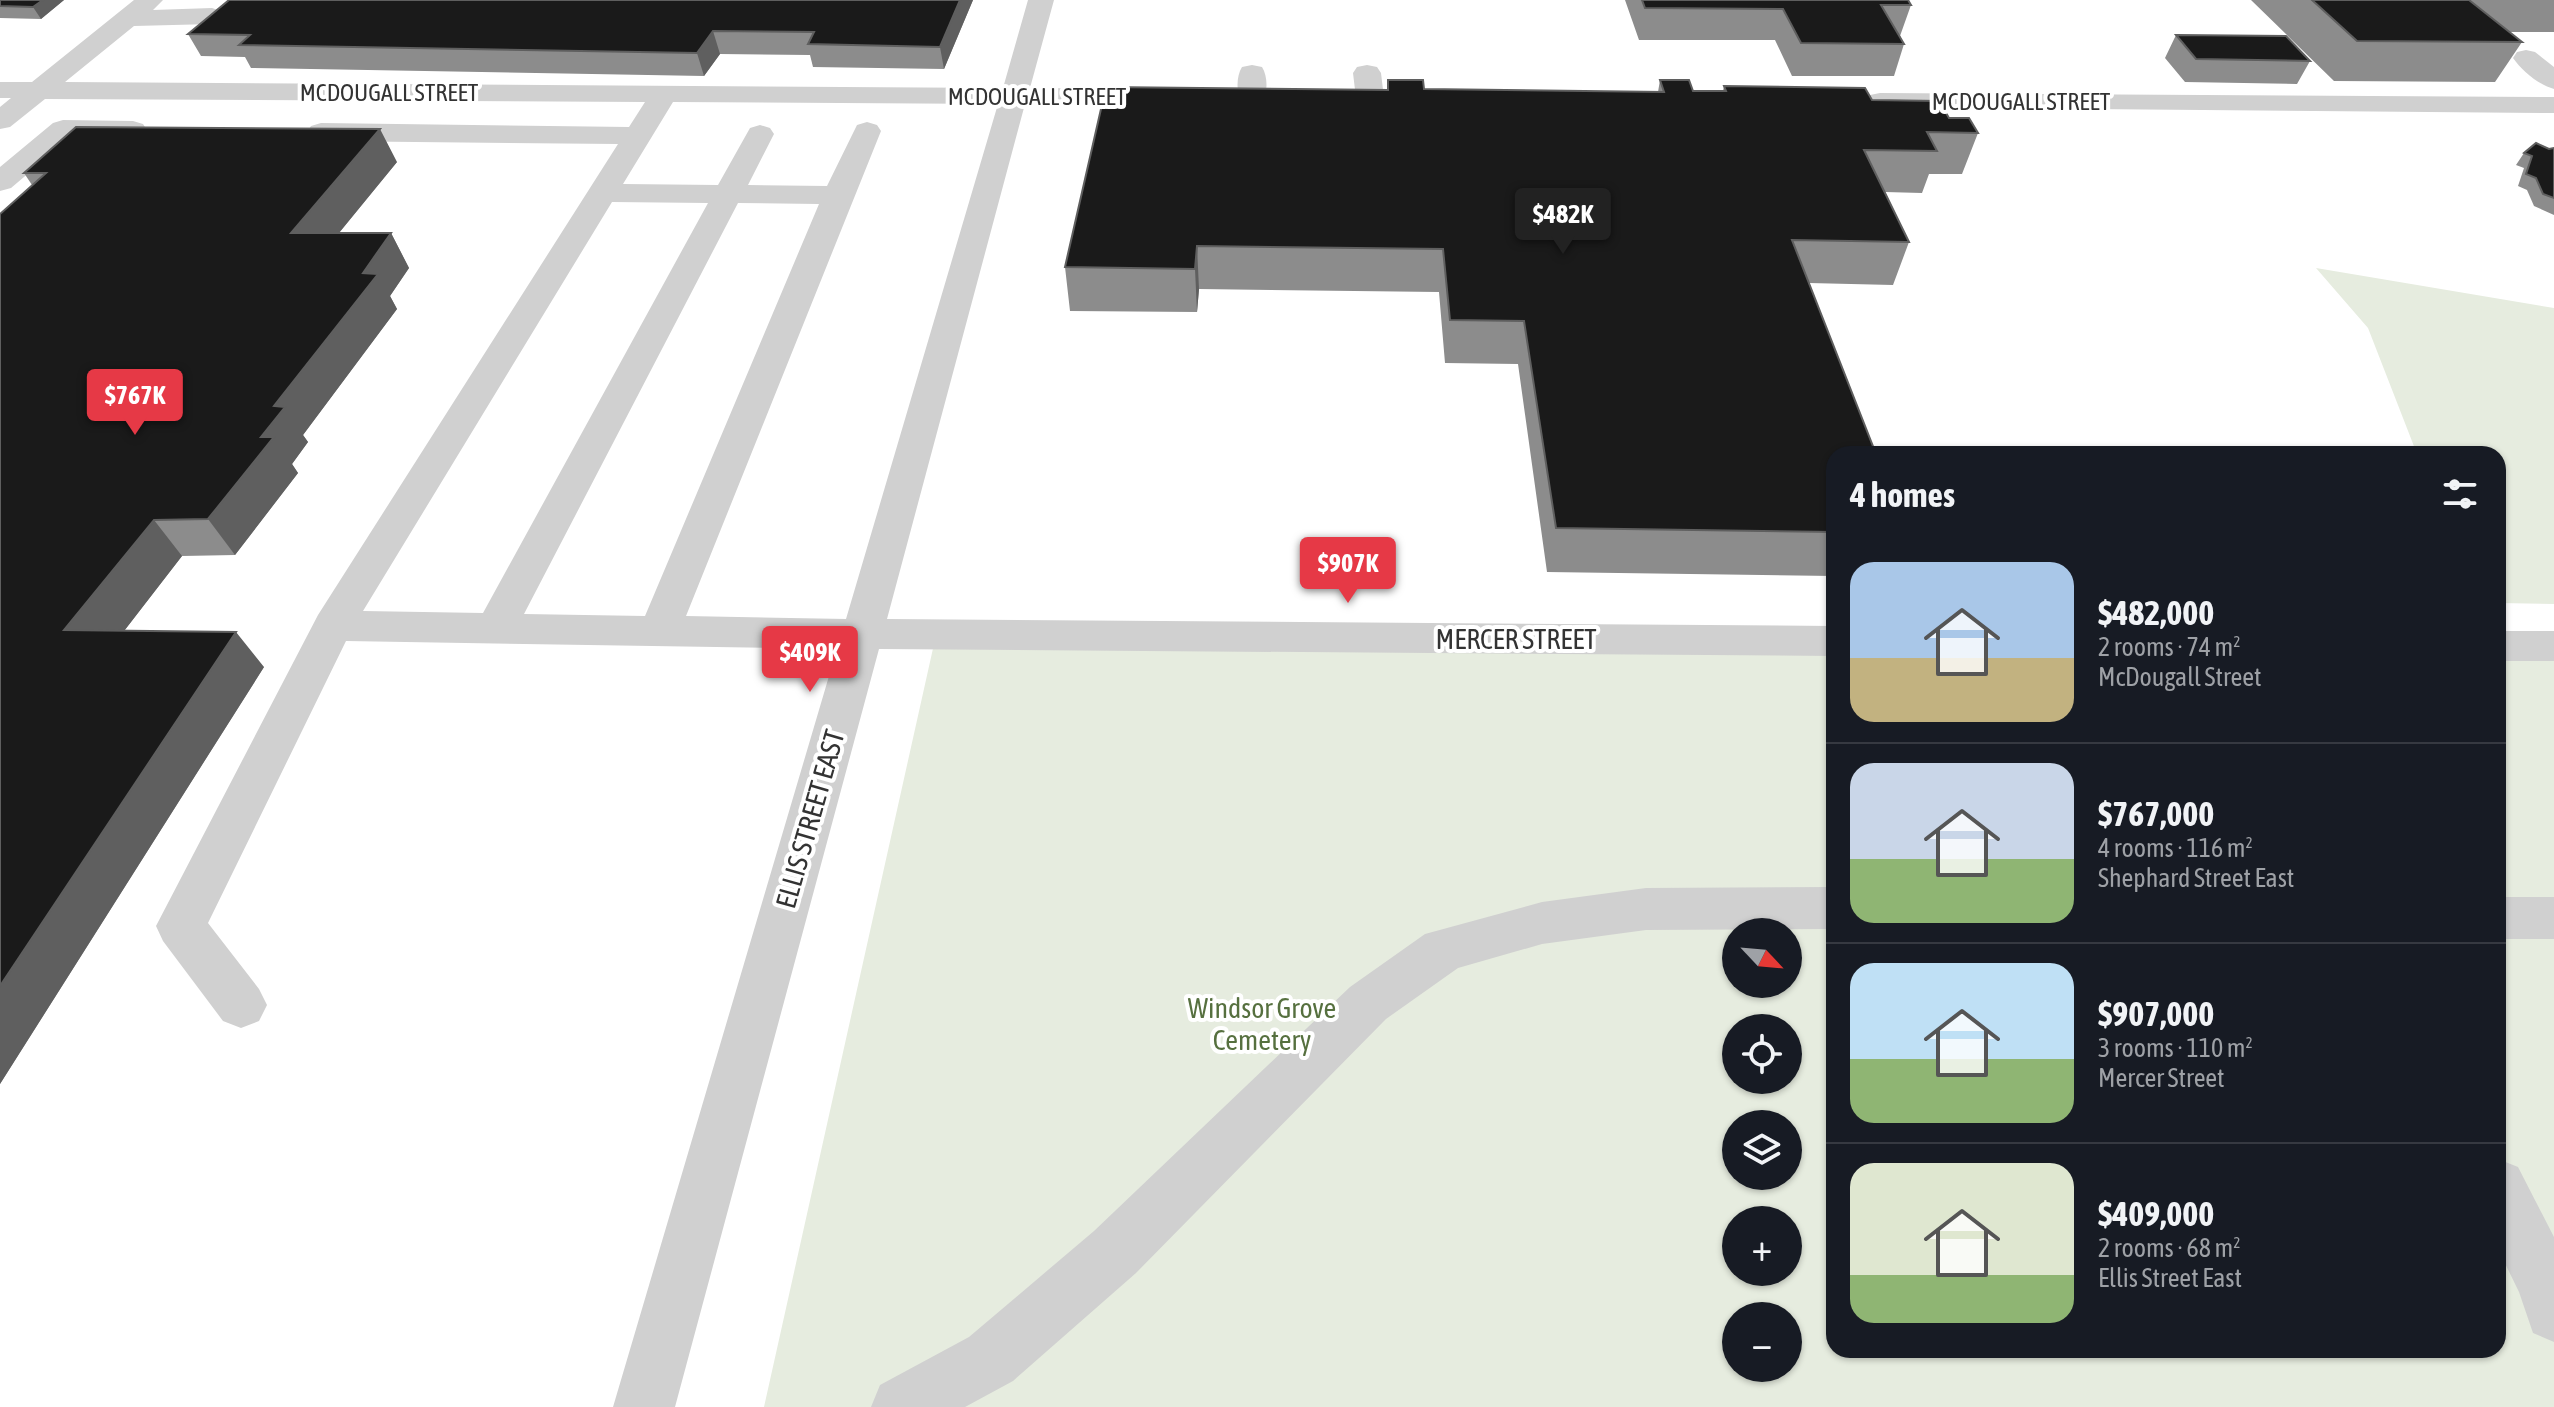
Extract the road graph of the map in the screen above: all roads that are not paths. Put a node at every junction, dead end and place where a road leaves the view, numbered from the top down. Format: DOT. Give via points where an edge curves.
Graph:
graph roads {
  1 [pos="150,0"];
  2 [pos="1041,0"];
  3 [pos="212,16"];
  4 [pos="128,18"];
  5 [pos="48,45"];
  6 [pos="94,45"];
  7 [pos="2526,58"];
  8 [pos="2068,76"];
  9 [pos="2554,81"];
  10 [pos="0,90"];
  11 [pos="38,90"];
  12 [pos="246,92"];
  13 [pos="664,94"];
  14 [pos="1013,96"];
  15 [pos="1192,97"];
  16 [pos="1222,97"];
  17 [pos="1281,97"];
  18 [pos="1340,98"];
  19 [pos="1402,98"];
  20 [pos="1847,101"];
  21 [pos="2086,102"];
  22 [pos="2127,102"];
  23 [pos="2385,103"];
  24 [pos="2554,105"];
  25 [pos="218,119"];
  26 [pos="0,121"];
  27 [pos="2407,127"];
  28 [pos="164,130"];
  29 [pos="2139,130"];
  30 [pos="867,131"];
  31 [pos="299,132"];
  32 [pos="760,134"];
  33 [pos="639,136"];
  34 [pos="0,182"];
  35 [pos="603,193"];
  36 [pos="727,195"];
  37 [pos="838,195"];
  38 [pos="333,626"];
  39 [pos="496,628"];
  40 [pos="659,631"];
  41 [pos="862,634"];
  42 [pos="1826,641"];
  43 [pos="2506,646"];
  44 [pos="2554,646"];
  45 [pos="1826,908"];
  46 [pos="2506,918"];
  47 [pos="2554,918"];
  48 [pos="241,1005"];
  49 [pos="2506,1203"];
  50 [pos="2552,1296"];
  51 [pos="644,1407"];
  52 [pos="902,1407"];
  1 -- 4 [label="street"];
  2 -- 14 [label="street, ELLIS STREET EAST"];
  3 -- 4 [label="street"];
  4 -- 6 [label="street"];
  5 -- 6 [label="street"];
  6 -- 11 [label="street"];
  7 -- 9 [label="street"];
  8 -- 21 [label="street"];
  10 -- 11 [label="street, MCDOUGALL STREET"];
  11 -- 12 [label="street, MCDOUGALL STREET"];
  11 -- 26 [label="street"];
  12 -- 13 [label="street, MCDOUGALL STREET"];
  12 -- 25 [label="street"];
  13 -- 14 [label="street, MCDOUGALL STREET"];
  13 -- 33 [label="street"];
  14 -- 15 [label="street, MCDOUGALL STREET" via="1134,87"];
  14 -- 41 [label="street, ELLIS STREET EAST"];
  16 -- 17 [label="street" via="1252,85"];
  18 -- 19 [label="street" via="1368,86"];
  20 -- 21 [label="street, MCDOUGALL STREET"];
  21 -- 22 [label="street, MCDOUGALL STREET"];
  22 -- 23 [label="street, MCDOUGALL STREET"];
  22 -- 29 [label="street"];
  23 -- 24 [label="street, MCDOUGALL STREET"];
  23 -- 27 [label="street"];
  28 -- 34 [label="street" via="63,129"];
  30 -- 37 [label="street"];
  31 -- 33 [label="street"];
  32 -- 36 [label="street"];
  33 -- 35 [label="street"];
  35 -- 36 [label="street"];
  35 -- 38 [label="street"];
  36 -- 37 [label="street"];
  36 -- 39 [label="street"];
  37 -- 40 [label="street"];
  38 -- 39 [label="street, MERCER STREET"];
  38 -- 48 [label="street" via="181,926"];
  39 -- 40 [label="street, MERCER STREET"];
  40 -- 41 [label="street, MERCER STREET"];
  41 -- 42 [label="street, MERCER STREET"];
  41 -- 51 [label="street, ELLIS STREET EAST"];
  43 -- 44 [label="street"];
  45 -- 52 [label="street" via="1646,909 1542,923 1443,950 1368,1003 1115,1252 991,1359"];
  46 -- 47 [label="street"];
  49 -- 50 [label="street"];
}
